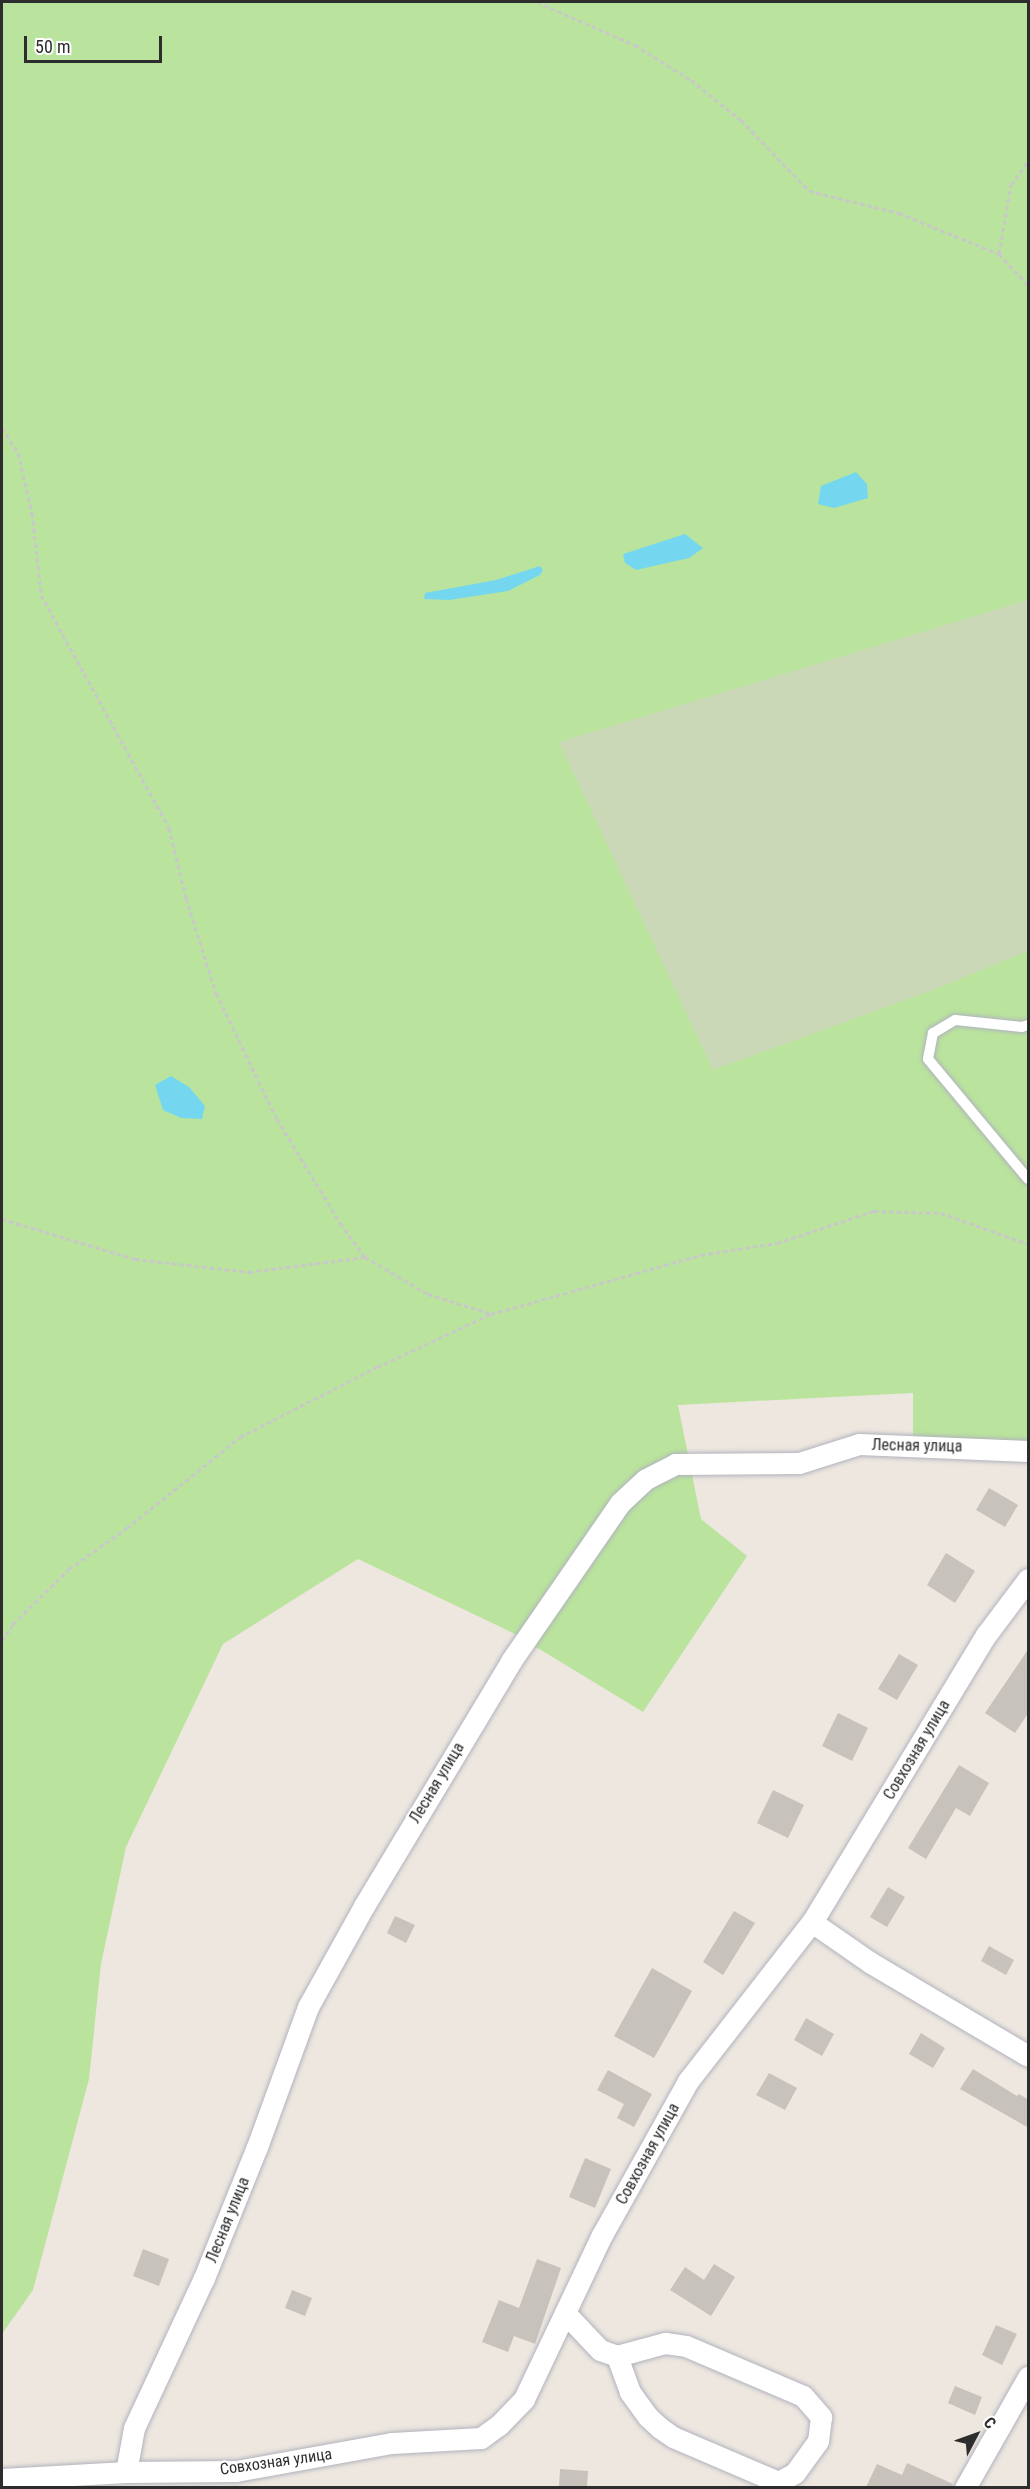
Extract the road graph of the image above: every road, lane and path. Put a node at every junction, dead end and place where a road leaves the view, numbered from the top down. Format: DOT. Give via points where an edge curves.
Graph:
graph roads {
  1 [pos="537,2"];
  2 [pos="1029,161"];
  3 [pos="999,254"];
  4 [pos="1029,285"];
  5 [pos="2,428"];
  6 [pos="1029,1025"];
  7 [pos="1029,1179"];
  8 [pos="2,1219"];
  9 [pos="1029,1244"];
  10 [pos="365,1257"];
  11 [pos="491,1314"];
  12 [pos="1029,1451"];
  13 [pos="1029,1579"];
  14 [pos="2,1641"];
  15 [pos="812,1922"];
  16 [pos="1029,2056"];
  17 [pos="565,2313"];
  18 [pos="617,2356"];
  19 [pos="1029,2376"];
  20 [pos="126,2472"];
  21 [pos="2,2479"];
  22 [pos="965,2487"];
  1 -- 3 [label="path" via="635,45 691,80 741,120 809,191 899,213"];
  2 -- 3 [label="path" via="1011,185"];
  3 -- 4 [label="path"];
  5 -- 10 [label="path" via="18,453 32,513 41,595 169,828 216,993 251,1066 277,1119"];
  6 -- 7 [label="lane" via="955,1020 933,1033 927,1059"];
  8 -- 10 [label="path" via="135,1259 249,1272"];
  9 -- 11 [label="path" via="941,1213 874,1210 777,1244 701,1255"];
  10 -- 11 [label="path" via="428,1294"];
  11 -- 14 [label="path" via="240,1437 69,1569"];
  12 -- 20 [label="street, Лесная улица" via="859,1444 799,1463 675,1464 646,1479 620,1503 511,1661 308,2007 204,2278 134,2428"];
  13 -- 15 [label="street, Совхозная улица" via="986,1635"];
  15 -- 16 [label="street" via="871,1963"];
  15 -- 17 [label="street, Совхозная улица" via="688,2081 602,2235"];
  17 -- 18 [label="street" via="595,2347"];
  17 -- 20 [label="street, Совхозная улица" via="524,2399 481,2438 392,2443 236,2471"];
  18 -- 18 [label="street" via="665,2343 686,2346 803,2396 821,2418 818,2441 795,2473 778,2482 660,2428 630,2392"];
  19 -- 22 [label="street"];
  20 -- 21 [label="street, Совхозная улица"];
}
